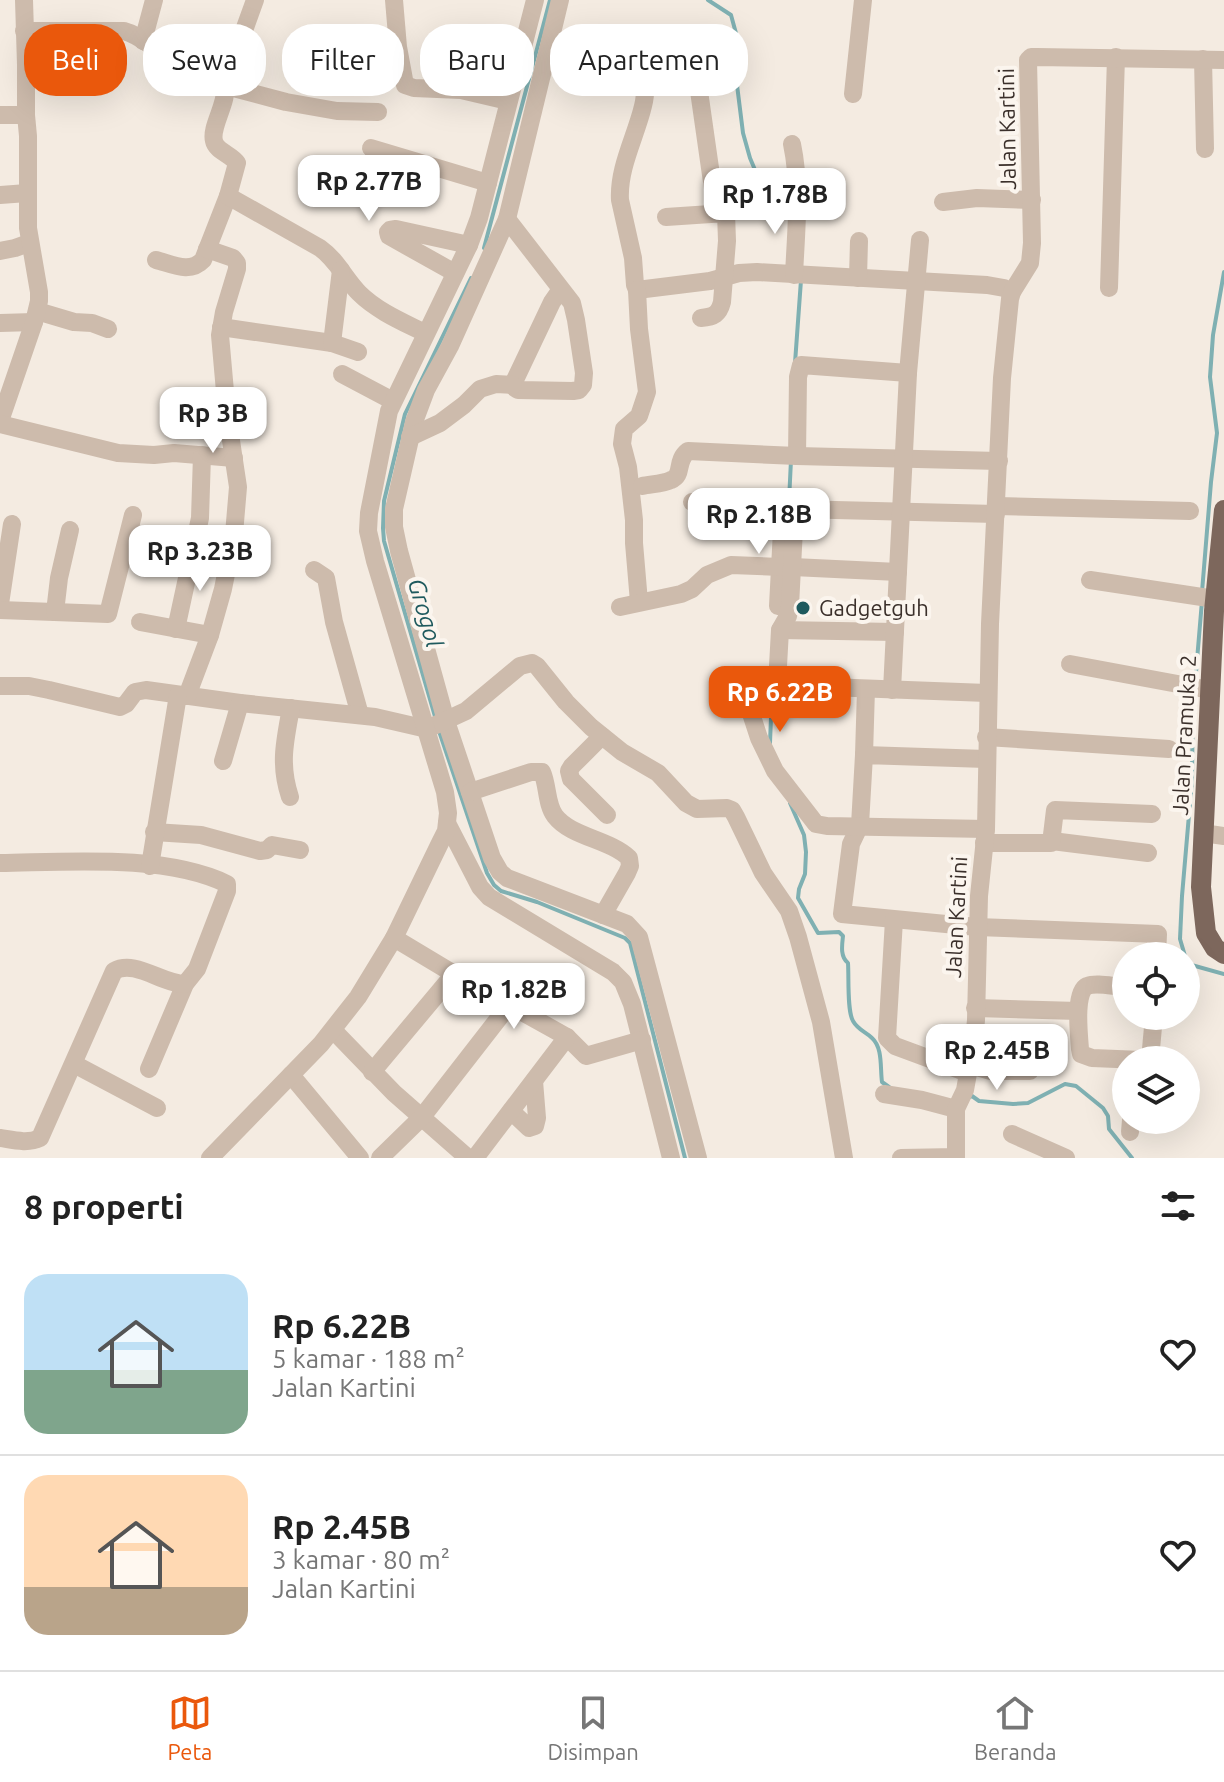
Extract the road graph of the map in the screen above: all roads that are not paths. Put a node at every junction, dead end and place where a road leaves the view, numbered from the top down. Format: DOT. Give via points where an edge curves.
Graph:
graph roads {
  1 [pos="24,0"];
  2 [pos="154,0"];
  3 [pos="255,0"];
  4 [pos="394,0"];
  5 [pos="535,0"];
  6 [pos="560,0"];
  7 [pos="863,0"];
  8 [pos="24,24"];
  9 [pos="148,24"];
  10 [pos="246,24"];
  11 [pos="127,32"];
  12 [pos="143,41"];
  13 [pos="1116,57"];
  14 [pos="1203,59"];
  15 [pos="1224,60"];
  16 [pos="545,64"];
  17 [pos="550,64"];
  18 [pos="853,94"];
  19 [pos="26,96"];
  20 [pos="225,96"];
  21 [pos="266,96"];
  22 [pos="644,96"];
  23 [pos="700,96"];
  24 [pos="508,101"];
  25 [pos="378,112"];
  26 [pos="0,115"];
  27 [pos="26,115"];
  28 [pos="792,144"];
  29 [pos="371,148"];
  30 [pos="1205,149"];
  31 [pos="488,183"];
  32 [pos="27,193"];
  33 [pos="0,195"];
  34 [pos="228,196"];
  35 [pos="714,196"];
  36 [pos="1032,200"];
  37 [pos="943,202"];
  38 [pos="666,217"];
  39 [pos="507,219"];
  40 [pos="920,240"];
  41 [pos="859,241"];
  42 [pos="29,243"];
  43 [pos="469,245"];
  44 [pos="207,249"];
  45 [pos="0,251"];
  46 [pos="156,260"];
  47 [pos="341,270"];
  48 [pos="455,273"];
  49 [pos="800,275"];
  50 [pos="725,278"];
  51 [pos="858,278"];
  52 [pos="917,281"];
  53 [pos="1109,288"];
  54 [pos="561,289"];
  55 [pos="637,289"];
  56 [pos="1012,292"];
  57 [pos="36,316"];
  58 [pos="701,318"];
  59 [pos="0,323"];
  60 [pos="221,327"];
  61 [pos="108,329"];
  62 [pos="425,333"];
  63 [pos="332,343"];
  64 [pos="358,352"];
  65 [pos="908,373"];
  66 [pos="342,374"];
  67 [pos="513,385"];
  68 [pos="393,401"];
  69 [pos="0,422"];
  70 [pos="410,437"];
  71 [pos="202,455"];
  72 [pos="792,456"];
  73 [pos="234,458"];
  74 [pos="904,458"];
  75 [pos="999,461"];
  76 [pos="642,486"];
  77 [pos="692,502"];
  78 [pos="789,508"];
  79 [pos="902,510"];
  80 [pos="996,510"];
  81 [pos="1224,510"];
  82 [pos="1190,511"];
  83 [pos="133,515"];
  84 [pos="12,524"];
  85 [pos="70,530"];
  86 [pos="786,567"];
  87 [pos="314,570"];
  88 [pos="898,572"];
  89 [pos="1090,580"];
  90 [pos="1204,598"];
  91 [pos="639,602"];
  92 [pos="0,604"];
  93 [pos="778,606"];
  94 [pos="620,607"];
  95 [pos="0,610"];
  96 [pos="55,612"];
  97 [pos="140,622"];
  98 [pos="176,629"];
  99 [pos="780,630"];
  100 [pos="895,632"];
  101 [pos="210,635"];
  102 [pos="1218,648"];
  103 [pos="1070,664"];
  104 [pos="774,684"];
  105 [pos="0,686"];
  106 [pos="1199,688"];
  107 [pos="866,689"];
  108 [pos="892,690"];
  109 [pos="987,693"];
  110 [pos="182,695"];
  111 [pos="240,703"];
  112 [pos="291,708"];
  113 [pos="360,715"];
  114 [pos="436,725"];
  115 [pos="602,736"];
  116 [pos="986,737"];
  117 [pos="1169,749"];
  118 [pos="864,755"];
  119 [pos="986,759"];
  120 [pos="223,761"];
  121 [pos="470,792"];
  122 [pos="290,797"];
  123 [pos="1152,814"];
  124 [pos="607,815"];
  125 [pos="447,823"];
  126 [pos="860,825"];
  127 [pos="154,832"];
  128 [pos="1214,834"];
  129 [pos="985,836"];
  130 [pos="1052,841"];
  131 [pos="300,850"];
  132 [pos="1148,853"];
  133 [pos="0,863"];
  134 [pos="150,866"];
  135 [pos="603,915"];
  136 [pos="894,920"];
  137 [pos="977,927"];
  138 [pos="394,938"];
  139 [pos="1158,942"];
  140 [pos="1224,954"];
  141 [pos="454,974"];
  142 [pos="185,984"];
  143 [pos="1112,987"];
  144 [pos="509,1005"];
  145 [pos="975,1008"];
  146 [pos="1078,1011"];
  147 [pos="333,1030"];
  148 [pos="567,1037"];
  149 [pos="642,1040"];
  150 [pos="586,1056"];
  151 [pos="1112,1059"];
  152 [pos="74,1064"];
  153 [pos="149,1069"];
  154 [pos="1030,1071"];
  155 [pos="372,1072"];
  156 [pos="539,1074"];
  157 [pos="291,1075"];
  158 [pos="963,1091"];
  159 [pos="884,1094"];
  160 [pos="157,1108"];
  161 [pos="511,1111"];
  162 [pos="422,1117"];
  163 [pos="1012,1134"];
  164 [pos="0,1138"];
  165 [pos="956,1157"];
  166 [pos="210,1158"];
  167 [pos="360,1158"];
  168 [pos="380,1158"];
  169 [pos="468,1158"];
  170 [pos="475,1158"];
  171 [pos="671,1158"];
  172 [pos="698,1158"];
  173 [pos="844,1158"];
  174 [pos="901,1158"];
  175 [pos="1066,1158"];
  1 -- 8 [label="street"];
  2 -- 9 [label="street"];
  3 -- 10 [label="street"];
  4 -- 24 [label="street" via="405,85"];
  5 -- 24 [label="street"];
  6 -- 16 [label="street"];
  7 -- 18 [label="street"];
  11 -- 12 [label="street"];
  13 -- 14 [label="street, Jalan Kartini"];
  13 -- 36 [label="street, Jalan Kartini" via="1028,60"];
  13 -- 53 [label="street"];
  14 -- 15 [label="street, Jalan Kartini"];
  14 -- 30 [label="street"];
  16 -- 17 [label="street"];
  16 -- 39 [label="street"];
  19 -- 27 [label="street"];
  20 -- 34 [label="street" via="214,138 237,163"];
  21 -- 25 [label="street" via="337,111"];
  22 -- 55 [label="street" via="619,189"];
  23 -- 35 [label="street"];
  24 -- 31 [label="street"];
  26 -- 27 [label="street"];
  27 -- 32 [label="street"];
  28 -- 49 [label="street" via="798,170"];
  29 -- 31 [label="street"];
  31 -- 43 [label="street"];
  32 -- 33 [label="street"];
  32 -- 42 [label="street"];
  34 -- 44 [label="street"];
  34 -- 47 [label="street" via="320,248"];
  36 -- 37 [label="street"];
  36 -- 56 [label="street, Jalan Kartini" via="1030,263"];
  38 -- 50 [label="street" via="726,213"];
  39 -- 54 [label="street"];
  39 -- 70 [label="street" via="426,390"];
  40 -- 52 [label="street"];
  41 -- 51 [label="street"];
  42 -- 45 [label="street"];
  42 -- 57 [label="street" via="39,292"];
  43 -- 48 [label="street"];
  43 -- 48 [label="street" via="396,229 388,232"];
  44 -- 46 [label="street" via="196,267"];
  44 -- 60 [label="street" via="237,263"];
  47 -- 62 [label="street" via="375,305"];
  47 -- 63 [label="street"];
  48 -- 62 [label="street"];
  49 -- 50 [label="street" via="747,273"];
  49 -- 51 [label="street"];
  50 -- 55 [label="street"];
  50 -- 58 [label="street" via="720,311"];
  51 -- 52 [label="street"];
  52 -- 56 [label="street" via="987,285"];
  52 -- 65 [label="street"];
  54 -- 67 [label="street"];
  54 -- 67 [label="street" via="576,320 583,385 573,391 518,390"];
  55 -- 91 [label="street" via="647,392 639,416 624,429 622,444"];
  56 -- 75 [label="street, Jalan Kartini"];
  57 -- 59 [label="street"];
  57 -- 61 [label="street"];
  57 -- 69 [label="street"];
  60 -- 63 [label="street"];
  60 -- 73 [label="street"];
  62 -- 68 [label="street"];
  63 -- 64 [label="street"];
  65 -- 72 [label="street" via="801,365"];
  65 -- 74 [label="street"];
  66 -- 68 [label="street"];
  67 -- 70 [label="street" via="480,389 440,423"];
  68 -- 114 [label="street" via="368,531 387,605"];
  69 -- 71 [label="street" via="118,453"];
  70 -- 114 [label="street" via="394,527"];
  71 -- 73 [label="street"];
  71 -- 98 [label="street" via="200,518"];
  72 -- 74 [label="street"];
  72 -- 76 [label="street" via="688,451 671,481"];
  73 -- 101 [label="street" via="238,487 233,546"];
  74 -- 75 [label="street"];
  74 -- 79 [label="street"];
  75 -- 80 [label="street, Jalan Kartini"];
  77 -- 78 [label="street"];
  78 -- 79 [label="street"];
  78 -- 86 [label="street"];
  79 -- 80 [label="street"];
  79 -- 88 [label="street"];
  80 -- 82 [label="street"];
  80 -- 109 [label="street, Jalan Kartini"];
  81 -- 90 [label="main road, Jalan Pramuka 2"];
  83 -- 96 [label="street" via="108,614"];
  84 -- 92 [label="street"];
  85 -- 96 [label="street"];
  86 -- 88 [label="street"];
  86 -- 91 [label="street" via="724,567 681,594"];
  86 -- 93 [label="street"];
  86 -- 99 [label="street" via="789,612"];
  87 -- 113 [label="street" via="326,578"];
  88 -- 100 [label="street"];
  89 -- 90 [label="street"];
  90 -- 102 [label="main road, Jalan Pramuka 2"];
  91 -- 94 [label="street"];
  95 -- 96 [label="street"];
  97 -- 98 [label="street"];
  98 -- 101 [label="street"];
  99 -- 100 [label="street"];
  99 -- 104 [label="street"];
  100 -- 108 [label="street"];
  101 -- 110 [label="street"];
  102 -- 106 [label="main road, Jalan Pramuka 2"];
  103 -- 106 [label="street"];
  104 -- 107 [label="street"];
  104 -- 126 [label="street, Jalan Kartini" via="747,684 743,689 759,738 780,778 816,824"];
  105 -- 110 [label="street" via="29,686 120,707 141,690"];
  106 -- 128 [label="main road, Jalan Pramuka 2"];
  107 -- 108 [label="street"];
  107 -- 118 [label="street"];
  108 -- 109 [label="street"];
  109 -- 116 [label="street, Jalan Kartini"];
  110 -- 111 [label="street"];
  110 -- 127 [label="street"];
  111 -- 112 [label="street"];
  111 -- 120 [label="street"];
  112 -- 113 [label="street"];
  112 -- 122 [label="street" via="283,754"];
  113 -- 114 [label="street"];
  114 -- 115 [label="street" via="532,663"];
  114 -- 121 [label="street"];
  114 -- 125 [label="street"];
  115 -- 124 [label="street" via="572,766 570,775"];
  115 -- 173 [label="street" via="658,773 692,806 732,810 789,911 798,937 821,1022"];
  116 -- 117 [label="street"];
  116 -- 119 [label="street, Jalan Kartini"];
  118 -- 119 [label="street"];
  118 -- 126 [label="street"];
  119 -- 129 [label="street, Jalan Kartini"];
  121 -- 135 [label="street" via="500,872"];
  121 -- 135 [label="street" via="542,772 555,816 629,858 627,873"];
  123 -- 130 [label="street" via="1055,810"];
  125 -- 138 [label="street"];
  125 -- 149 [label="street" via="489,897 623,982"];
  126 -- 129 [label="street, Jalan Kartini"];
  126 -- 136 [label="street" via="851,844 841,913"];
  127 -- 131 [label="street" via="201,835 260,851 272,845"];
  127 -- 134 [label="street"];
  128 -- 140 [label="main road, Jalan Pramuka 2" via="1201,887 1203,921 1210,941"];
  129 -- 130 [label="street, Jalan Kartini"];
  129 -- 137 [label="street, Jalan Kartini"];
  130 -- 132 [label="street, Jalan Kartini"];
  133 -- 134 [label="street"];
  134 -- 142 [label="street" via="227,884 197,969"];
  135 -- 172 [label="street" via="635,930 642,945"];
  136 -- 137 [label="street"];
  136 -- 158 [label="street" via="887,1038"];
  137 -- 139 [label="street" via="1158,934"];
  137 -- 145 [label="street, Jalan Kartini"];
  138 -- 141 [label="street"];
  138 -- 147 [label="street"];
  141 -- 144 [label="street"];
  141 -- 155 [label="street"];
  142 -- 152 [label="street" via="132,967 118,968"];
  142 -- 153 [label="street"];
  143 -- 146 [label="street" via="1087,986 1080,993"];
  144 -- 148 [label="street"];
  144 -- 162 [label="street"];
  145 -- 146 [label="street"];
  145 -- 158 [label="street, Jalan Kartini"];
  146 -- 151 [label="street" via="1081,1054"];
  147 -- 155 [label="street"];
  147 -- 157 [label="street"];
  148 -- 150 [label="street"];
  148 -- 156 [label="street"];
  149 -- 150 [label="street"];
  149 -- 171 [label="street"];
  150 -- 156 [label="street"];
  152 -- 160 [label="street"];
  152 -- 164 [label="street" via="40,1138"];
  154 -- 158 [label="street" via="991,1071"];
  155 -- 162 [label="street"];
  156 -- 161 [label="street"];
  156 -- 161 [label="street" via="535,1126 529,1128"];
  157 -- 166 [label="street"];
  157 -- 167 [label="street"];
  158 -- 159 [label="street" via="922,1100"];
  158 -- 165 [label="street, Jalan Kartini"];
  161 -- 170 [label="street"];
  162 -- 168 [label="street"];
  162 -- 169 [label="street"];
  163 -- 175 [label="street"];
  165 -- 174 [label="street, Jalan Kartini"];
}
